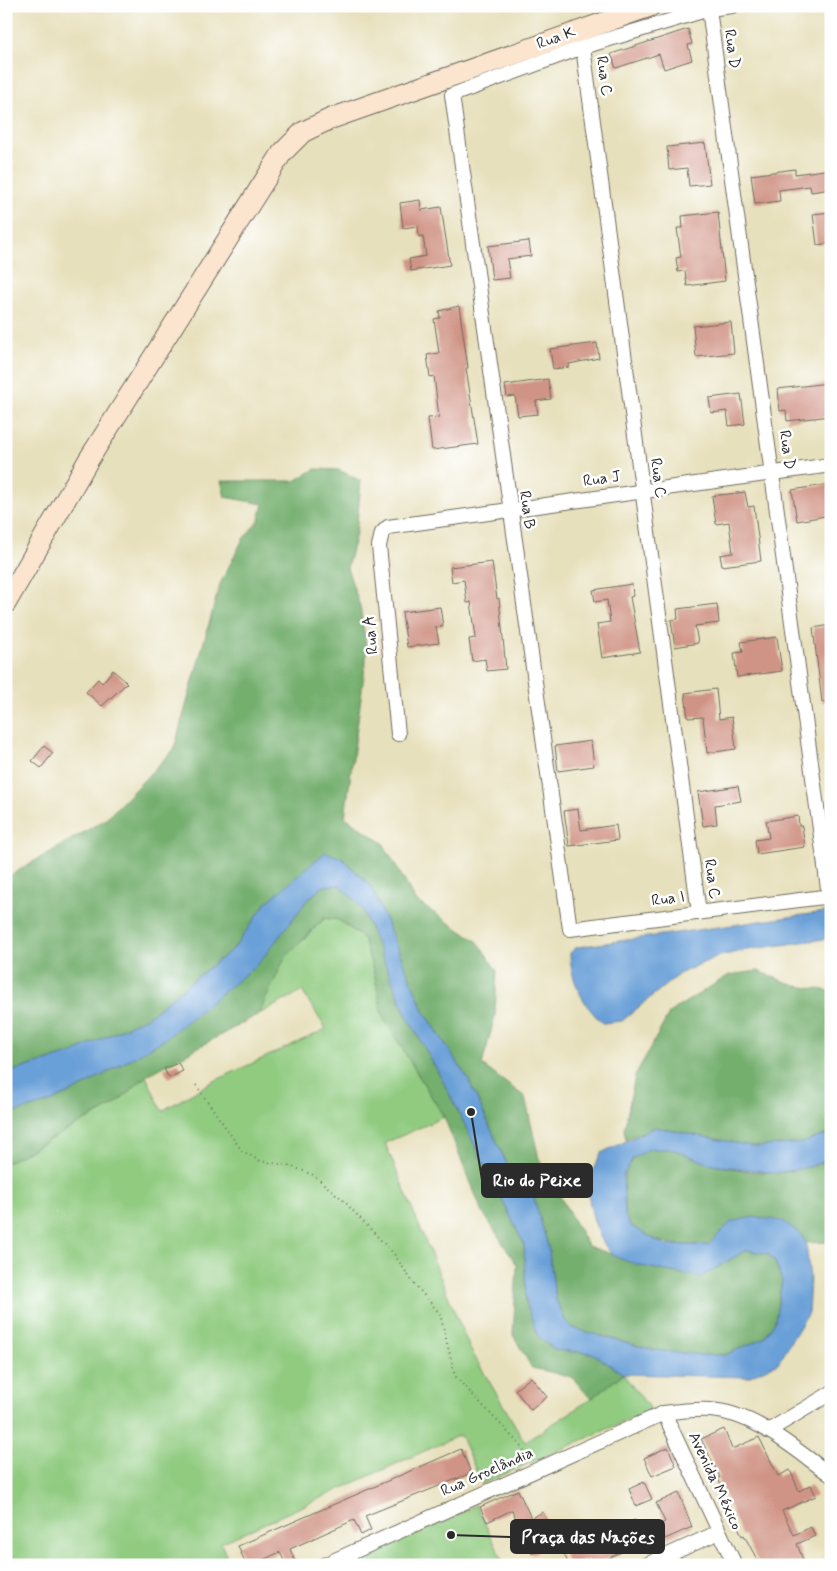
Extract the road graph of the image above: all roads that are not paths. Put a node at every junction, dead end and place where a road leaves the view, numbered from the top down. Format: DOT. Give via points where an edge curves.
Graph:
graph roads {
  1 [pos="732,6"];
  2 [pos="648,7"];
  3 [pos="709,9"];
  4 [pos="582,47"];
  5 [pos="452,95"];
  6 [pos="831,465"];
  7 [pos="772,474"];
  8 [pos="642,492"];
  9 [pos="509,510"];
  10 [pos="382,533"];
  11 [pos="6,603"];
  12 [pos="398,734"];
  13 [pos="830,896"];
  14 [pos="699,913"];
  15 [pos="570,929"];
  16 [pos="831,1392"];
  17 [pos="664,1412"];
  18 [pos="768,1431"];
  19 [pos="831,1474"];
  20 [pos="719,1532"];
  21 [pos="324,1565"];
  22 [pos="646,1565"];
  23 [pos="735,1565"];
  1 -- 3 [label="street, Rua K"];
  2 -- 11 [label="street" via="330,119 303,132 282,153 89,459"];
  3 -- 4 [label="street, Rua K"];
  3 -- 7 [label="street, Rua D"];
  4 -- 5 [label="street, Rua K"];
  4 -- 8 [label="street, Rua C"];
  5 -- 9 [label="street, Rua B"];
  6 -- 7 [label="street, Rua J"];
  7 -- 8 [label="street, Rua J"];
  7 -- 13 [label="street, Rua D"];
  8 -- 9 [label="street, Rua J"];
  8 -- 14 [label="street, Rua C"];
  9 -- 10 [label="street, Rua J" via="388,527"];
  9 -- 15 [label="street, Rua B"];
  10 -- 12 [label="street, Rua A" via="379,546"];
  13 -- 14 [label="street, Rua I"];
  14 -- 15 [label="street, Rua I"];
  16 -- 18 [label="street"];
  17 -- 18 [label="street" via="712,1410 748,1419"];
  17 -- 20 [label="street, Avenida México"];
  17 -- 21 [label="street, Rua Groelândia"];
  18 -- 19 [label="street"];
  20 -- 22 [label="street"];
  20 -- 23 [label="street, Avenida México"];
}
